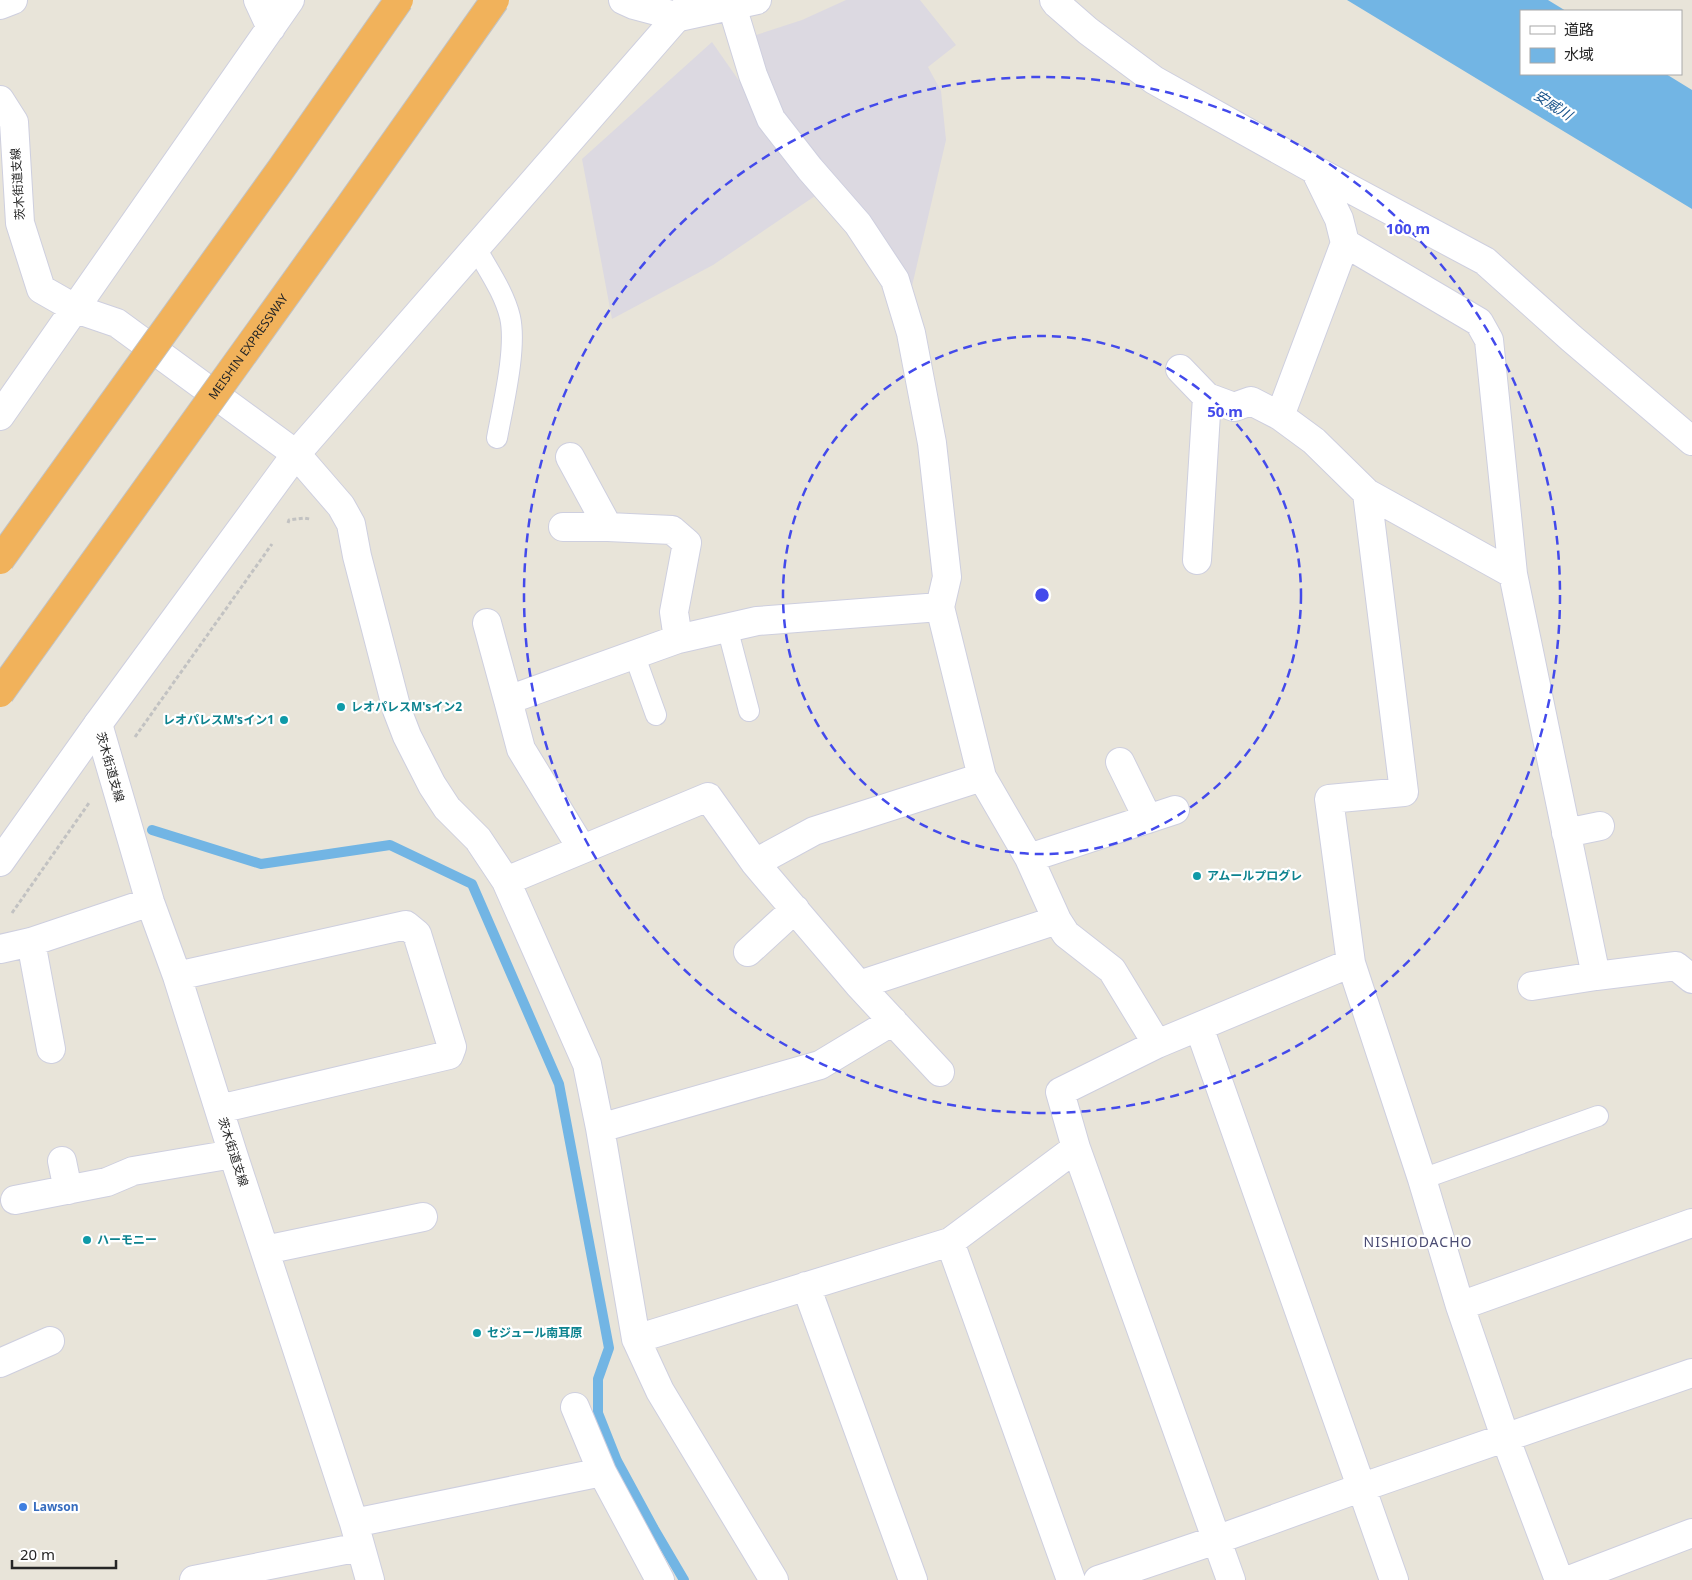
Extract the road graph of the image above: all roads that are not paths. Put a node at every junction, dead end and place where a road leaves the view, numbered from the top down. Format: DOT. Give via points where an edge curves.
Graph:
graph roads {
  1 [pos="13,0"];
  2 [pos="258,0"];
  3 [pos="290,0"];
  4 [pos="399,0"];
  5 [pos="495,0"];
  6 [pos="623,0"];
  7 [pos="1054,0"];
  8 [pos="744,3"];
  9 [pos="0,5"];
  10 [pos="686,8"];
  11 [pos="271,28"];
  12 [pos="0,100"];
  13 [pos="1314,170"];
  14 [pos="1345,243"];
  15 [pos="476,248"];
  16 [pos="76,309"];
  17 [pos="1180,370"];
  18 [pos="1207,397"];
  19 [pos="0,416"];
  20 [pos="1280,416"];
  21 [pos="497,438"];
  22 [pos="1692,441"];
  23 [pos="296,454"];
  24 [pos="570,457"];
  25 [pos="1367,493"];
  26 [pos="563,527"];
  27 [pos="608,527"];
  28 [pos="0,560"];
  29 [pos="1197,560"];
  30 [pos="1513,574"];
  31 [pos="940,607"];
  32 [pos="486,623"];
  33 [pos="727,627"];
  34 [pos="678,639"];
  35 [pos="634,654"];
  36 [pos="0,693"];
  37 [pos="508,700"];
  38 [pos="749,711"];
  39 [pos="656,715"];
  40 [pos="98,724"];
  41 [pos="1120,762"];
  42 [pos="982,777"];
  43 [pos="1175,810"];
  44 [pos="1148,819"];
  45 [pos="1600,826"];
  46 [pos="1566,833"];
  47 [pos="582,849"];
  48 [pos="1029,858"];
  49 [pos="0,862"];
  50 [pos="755,863"];
  51 [pos="506,881"];
  52 [pos="150,902"];
  53 [pos="795,909"];
  54 [pos="1057,920"];
  55 [pos="31,942"];
  56 [pos="0,949"];
  57 [pos="748,952"];
  58 [pos="1351,962"];
  59 [pos="177,976"];
  60 [pos="1596,976"];
  61 [pos="1692,979"];
  62 [pos="859,985"];
  63 [pos="1532,986"];
  64 [pos="892,1021"];
  65 [pos="1199,1027"];
  66 [pos="1157,1044"];
  67 [pos="51,1049"];
  68 [pos="940,1072"];
  69 [pos="219,1109"];
  70 [pos="1598,1116"];
  71 [pos="600,1128"];
  72 [pos="1076,1148"];
  73 [pos="233,1154"];
  74 [pos="62,1161"];
  75 [pos="1422,1179"];
  76 [pos="68,1190"];
  77 [pos="15,1200"];
  78 [pos="423,1217"];
  79 [pos="1692,1223"];
  80 [pos="950,1242"];
  81 [pos="266,1250"];
  82 [pos="806,1286"];
  83 [pos="1460,1306"];
  84 [pos="636,1339"];
  85 [pos="50,1342"];
  86 [pos="0,1363"];
  87 [pos="1692,1372"];
  88 [pos="575,1407"];
  89 [pos="1505,1437"];
  90 [pos="602,1472"];
  91 [pos="1360,1488"];
  92 [pos="357,1535"];
  93 [pos="1691,1538"];
  94 [pos="1216,1540"];
  95 [pos="194,1580"];
  96 [pos="370,1580"];
  97 [pos="660,1580"];
  98 [pos="774,1580"];
  99 [pos="913,1580"];
  100 [pos="1071,1580"];
  101 [pos="1098,1580"];
  102 [pos="1231,1580"];
  103 [pos="1394,1580"];
  104 [pos="1559,1580"];
  105 [pos="1569,1580"];
  1 -- 9 [label="street"];
  2 -- 11 [label="street"];
  3 -- 11 [label="street"];
  4 -- 28 [label="highway, bridge"];
  5 -- 36 [label="highway, MEISHIN EXPRESSWAY, bridge"];
  6 -- 10 [label="street" via="634,5"];
  7 -- 13 [label="street" via="1088,31 1154,80"];
  8 -- 10 [label="street"];
  8 -- 31 [label="street" via="753,75 771,119 858,224 895,280 911,333 932,442 947,577"];
  10 -- 15 [label="street"];
  11 -- 16 [label="street"];
  12 -- 16 [label="street, 茨木街道支線" via="14,122 20,223 41,289"];
  13 -- 14 [label="street" via="1339,219"];
  13 -- 22 [label="street" via="1485,261"];
  14 -- 20 [label="street"];
  14 -- 30 [label="street" via="1479,322 1489,340"];
  15 -- 21 [label="lane" via="503,296 510,318 512,348"];
  15 -- 23 [label="street"];
  16 -- 19 [label="street"];
  16 -- 23 [label="street, 茨木街道支線" via="117,323"];
  17 -- 18 [label="street"];
  18 -- 20 [label="street" via="1234,407 1251,401"];
  18 -- 29 [label="street"];
  20 -- 25 [label="street" via="1314,441"];
  23 -- 40 [label="street"];
  23 -- 51 [label="street, 茨木街道支線" via="341,506 351,524 397,710 418,761 447,808 478,839"];
  24 -- 27 [label="street"];
  25 -- 30 [label="street"];
  25 -- 58 [label="street" via="1404,792 1329,799"];
  26 -- 27 [label="street"];
  27 -- 34 [label="street" via="672,530 687,543 674,612"];
  30 -- 46 [label="street"];
  31 -- 33 [label="street" via="757,621"];
  31 -- 42 [label="street"];
  32 -- 37 [label="street"];
  33 -- 34 [label="street"];
  33 -- 38 [label="lane"];
  34 -- 35 [label="street"];
  35 -- 37 [label="street"];
  35 -- 39 [label="lane"];
  37 -- 47 [label="street" via="521,749"];
  40 -- 49 [label="street"];
  40 -- 52 [label="street, 茨木街道支線"];
  41 -- 44 [label="street"];
  42 -- 48 [label="street"];
  42 -- 50 [label="street" via="814,831"];
  43 -- 44 [label="street"];
  44 -- 48 [label="street"];
  45 -- 46 [label="street"];
  46 -- 60 [label="street"];
  47 -- 50 [label="street" via="708,797"];
  47 -- 51 [label="street"];
  48 -- 54 [label="street"];
  50 -- 53 [label="street"];
  51 -- 71 [label="street, 茨木街道支線" via="587,1064"];
  52 -- 55 [label="street"];
  52 -- 59 [label="street, 茨木街道支線"];
  53 -- 57 [label="street"];
  53 -- 62 [label="street"];
  54 -- 62 [label="street"];
  54 -- 66 [label="street" via="1066,934 1112,970"];
  55 -- 56 [label="street"];
  55 -- 67 [label="street"];
  58 -- 65 [label="street"];
  58 -- 75 [label="street"];
  59 -- 69 [label="street, 茨木街道支線"];
  59 -- 69 [label="street" via="406,925 417,934 452,1047 450,1055"];
  60 -- 61 [label="street" via="1676,966"];
  60 -- 63 [label="street"];
  62 -- 64 [label="street"];
  64 -- 68 [label="street"];
  64 -- 71 [label="street" via="820,1065"];
  65 -- 66 [label="street"];
  65 -- 91 [label="street"];
  66 -- 72 [label="street" via="1060,1092"];
  69 -- 73 [label="street, 茨木街道支線"];
  70 -- 75 [label="lane"];
  71 -- 84 [label="street, 茨木街道支線"];
  72 -- 80 [label="street"];
  72 -- 94 [label="street"];
  73 -- 76 [label="street" via="133,1170 107,1182"];
  73 -- 81 [label="street, 茨木街道支線"];
  74 -- 76 [label="street"];
  75 -- 83 [label="street"];
  76 -- 77 [label="street"];
  78 -- 81 [label="street"];
  79 -- 83 [label="street"];
  80 -- 82 [label="street"];
  80 -- 100 [label="street"];
  81 -- 92 [label="street, 茨木街道支線"];
  82 -- 84 [label="street"];
  82 -- 99 [label="street"];
  83 -- 89 [label="street"];
  84 -- 98 [label="street, 茨木街道支線" via="660,1391"];
  85 -- 86 [label="street"];
  87 -- 89 [label="street"];
  88 -- 90 [label="street"];
  89 -- 91 [label="street"];
  89 -- 104 [label="street"];
  90 -- 92 [label="street"];
  90 -- 97 [label="street"];
  91 -- 94 [label="street"];
  91 -- 103 [label="street"];
  92 -- 95 [label="street"];
  92 -- 96 [label="street, 茨木街道支線"];
  93 -- 105 [label="street"];
  94 -- 101 [label="street"];
  94 -- 102 [label="street"];
}
